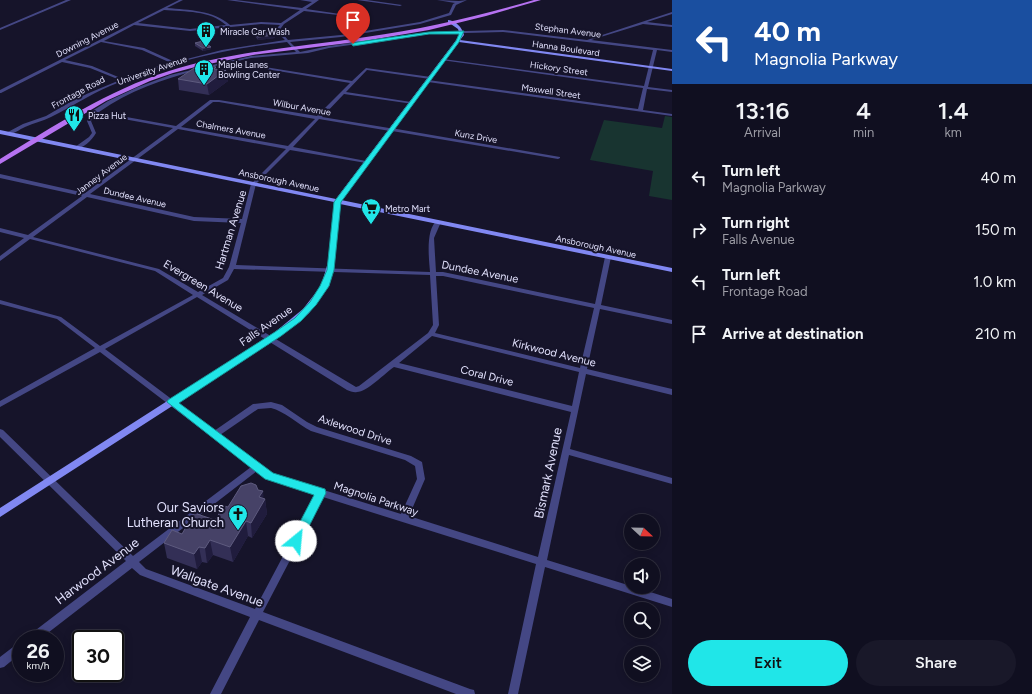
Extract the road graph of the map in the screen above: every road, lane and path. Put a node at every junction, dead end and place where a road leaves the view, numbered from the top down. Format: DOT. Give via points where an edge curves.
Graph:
graph roads {
  1 [pos="69,0"];
  2 [pos="181,0"];
  3 [pos="229,0"];
  4 [pos="302,0"];
  5 [pos="309,0"];
  6 [pos="359,0"];
  7 [pos="439,0"];
  8 [pos="465,0"];
  9 [pos="526,0"];
  10 [pos="539,0"];
  11 [pos="316,1"];
  12 [pos="458,2"];
  13 [pos="400,5"];
  14 [pos="164,9"];
  15 [pos="303,9"];
  16 [pos="672,12"];
  17 [pos="338,14"];
  18 [pos="439,17"];
  19 [pos="451,22"];
  20 [pos="641,23"];
  21 [pos="134,24"];
  22 [pos="281,24"];
  23 [pos="228,26"];
  24 [pos="672,26"];
  25 [pos="0,29"];
  26 [pos="462,32"];
  27 [pos="287,40"];
  28 [pos="100,41"];
  29 [pos="458,41"];
  30 [pos="587,41"];
  31 [pos="295,49"];
  32 [pos="655,49"];
  33 [pos="672,51"];
  34 [pos="62,60"];
  35 [pos="443,60"];
  36 [pos="174,62"];
  37 [pos="226,62"];
  38 [pos="650,67"];
  39 [pos="366,69"];
  40 [pos="672,70"];
  41 [pos="429,79"];
  42 [pos="121,80"];
  43 [pos="354,82"];
  44 [pos="645,88"];
  45 [pos="672,91"];
  46 [pos="0,92"];
  47 [pos="343,93"];
  48 [pos="212,101"];
  49 [pos="411,103"];
  50 [pos="640,111"];
  51 [pos="94,112"];
  52 [pos="672,115"];
  53 [pos="319,118"];
  54 [pos="177,127"];
  55 [pos="390,129"];
  56 [pos="38,130"];
  57 [pos="0,132"];
  58 [pos="8,134"];
  59 [pos="34,137"];
  60 [pos="26,138"];
  61 [pos="20,142"];
  62 [pos="77,148"];
  63 [pos="290,148"];
  64 [pos="558,158"];
  65 [pos="133,160"];
  66 [pos="0,162"];
  67 [pos="366,162"];
  68 [pos="0,176"];
  69 [pos="254,184"];
  70 [pos="86,195"];
  71 [pos="337,202"];
  72 [pos="244,221"];
  73 [pos="438,222"];
  74 [pos="0,230"];
  75 [pos="28,238"];
  76 [pos="608,257"];
  77 [pos="0,259"];
  78 [pos="232,267"];
  79 [pos="330,270"];
  80 [pos="672,270"];
  81 [pos="432,273"];
  82 [pos="197,295"];
  83 [pos="0,302"];
  84 [pos="596,306"];
  85 [pos="672,322"];
  86 [pos="431,334"];
  87 [pos="270,340"];
  88 [pos="100,349"];
  89 [pos="393,364"];
  90 [pos="583,371"];
  91 [pos="672,392"];
  92 [pos="172,402"];
  93 [pos="0,404"];
  94 [pos="575,410"];
  95 [pos="0,432"];
  96 [pos="215,434"];
  97 [pos="565,451"];
  98 [pos="256,467"];
  99 [pos="50,481"];
  100 [pos="672,481"];
  101 [pos="321,493"];
  102 [pos="0,513"];
  103 [pos="403,519"];
  104 [pos="132,562"];
  105 [pos="542,562"];
  106 [pos="672,604"];
  107 [pos="257,614"];
  108 [pos="44,630"];
  109 [pos="12,654"];
  110 [pos="0,663"];
  111 [pos="215,694"];
  112 [pos="470,694"];
  113 [pos="513,694"];
  1 -- 25 [label="street"];
  2 -- 14 [label="street, Downing Avenue"];
  3 -- 15 [label="street"];
  4 -- 5 [label="street"];
  5 -- 11 [label="street"];
  6 -- 13 [label="street"];
  7 -- 12 [label="street"];
  8 -- 12 [label="street"];
  9 -- 19 [label="main road, University Avenue"];
  10 -- 19 [label="main road, University Avenue"];
  11 -- 15 [label="street"];
  12 -- 18 [label="street" via="453,5 452,12"];
  14 -- 21 [label="street, Downing Avenue"];
  14 -- 23 [label="street" via="216,16"];
  15 -- 17 [label="street"];
  15 -- 22 [label="street"];
  16 -- 20 [label="street"];
  18 -- 19 [label="street"];
  18 -- 27 [label="street, Frontage Road" via="382,30"];
  19 -- 26 [label="street"];
  19 -- 31 [label="main road, University Avenue"];
  20 -- 24 [label="street"];
  20 -- 30 [label="street"];
  21 -- 23 [label="street" via="182,30"];
  21 -- 28 [label="street, Downing Avenue"];
  22 -- 23 [label="street"];
  22 -- 27 [label="street" via="278,30"];
  26 -- 29 [label="street"];
  26 -- 30 [label="street, Stephan Avenue" via="503,31"];
  26 -- 31 [label="street" via="429,33 329,47"];
  27 -- 31 [label="street"];
  27 -- 36 [label="street, Frontage Road"];
  28 -- 34 [label="street, Downing Avenue"];
  28 -- 36 [label="street" via="143,49"];
  29 -- 35 [label="street"];
  29 -- 38 [label="street, Hanna Boulevard"];
  30 -- 32 [label="street, Stephan Avenue"];
  31 -- 37 [label="street"];
  31 -- 56 [label="main road, University Avenue" via="217,56 152,73 101,94"];
  31 -- 59 [label="main road, University Avenue" via="221,59 159,76 113,94"];
  32 -- 33 [label="street, Stephan Avenue"];
  32 -- 38 [label="street"];
  34 -- 42 [label="street" via="92,67"];
  34 -- 46 [label="street, Downing Avenue"];
  35 -- 41 [label="street"];
  35 -- 44 [label="street, Hickory Street"];
  36 -- 42 [label="street, Frontage Road"];
  37 -- 43 [label="street"];
  37 -- 51 [label="street" via="151,84"];
  38 -- 40 [label="street, Hanna Boulevard"];
  38 -- 44 [label="street"];
  39 -- 41 [label="street, Maxwell Street"];
  39 -- 43 [label="street, Hartman Avenue"];
  41 -- 49 [label="street"];
  41 -- 50 [label="street, Maxwell Street"];
  42 -- 58 [label="street, Frontage Road"];
  43 -- 47 [label="street, Hartman Avenue"];
  44 -- 45 [label="street, Hickory Street"];
  44 -- 50 [label="street"];
  47 -- 49 [label="street"];
  47 -- 53 [label="street, Hartman Avenue"];
  48 -- 53 [label="street, Wilbur Avenue"];
  48 -- 54 [label="street, Janney Avenue"];
  49 -- 55 [label="street"];
  50 -- 52 [label="street, Maxwell Street"];
  51 -- 54 [label="street, Chalmers Avenue"];
  51 -- 62 [label="street" via="90,115 89,121 94,133"];
  53 -- 55 [label="street, Wilbur Avenue"];
  53 -- 63 [label="street, Hartman Avenue"];
  54 -- 63 [label="street, Chalmers Avenue"];
  54 -- 65 [label="street, Janney Avenue"];
  55 -- 64 [label="street, Kunz Drive"];
  55 -- 67 [label="street"];
  57 -- 58 [label="street"];
  58 -- 60 [label="street"];
  59 -- 60 [label="main road, University Avenue"];
  59 -- 62 [label="street, Ansborough Avenue"];
  59 -- 66 [label="main road, University Avenue"];
  60 -- 61 [label="main road, University Avenue"];
  62 -- 65 [label="street, Ansborough Avenue"];
  63 -- 67 [label="street, Chalmers Avenue"];
  63 -- 69 [label="street, Hartman Avenue"];
  65 -- 69 [label="street, Ansborough Avenue"];
  65 -- 70 [label="street, Janney Avenue"];
  67 -- 71 [label="street"];
  68 -- 70 [label="street, Dundee Avenue"];
  69 -- 71 [label="street, Ansborough Avenue"];
  69 -- 72 [label="street, Hartman Avenue"];
  70 -- 72 [label="street, Dundee Avenue" via="194,219"];
  70 -- 75 [label="street, Janney Avenue"];
  71 -- 73 [label="street, Ansborough Avenue"];
  71 -- 79 [label="street, Falls Avenue"];
  72 -- 78 [label="street, Hartman Avenue"];
  73 -- 76 [label="street, Ansborough Avenue"];
  73 -- 81 [label="street" via="431,238"];
  74 -- 75 [label="street, Evergreen Avenue"];
  75 -- 77 [label="street, Janney Avenue"];
  75 -- 82 [label="street, Evergreen Avenue" via="157,270"];
  76 -- 80 [label="street, Ansborough Avenue"];
  76 -- 84 [label="street, Bismark Avenue"];
  78 -- 79 [label="street, Dundee Avenue"];
  78 -- 82 [label="street, Hartman Avenue" via="226,279"];
  79 -- 81 [label="street, Dundee Avenue"];
  79 -- 87 [label="street, Falls Avenue" via="325,286 313,303 298,319"];
  81 -- 84 [label="street, Dundee Avenue"];
  81 -- 86 [label="street" via="436,325"];
  82 -- 87 [label="street, Evergreen Avenue"];
  82 -- 88 [label="street, Hartman Avenue"];
  83 -- 88 [label="street, Magnolia Parkway" via="59,318"];
  84 -- 85 [label="street, Dundee Avenue"];
  84 -- 90 [label="street, Bismark Avenue"];
  86 -- 89 [label="street"];
  86 -- 90 [label="street, Kirkwood Avenue"];
  87 -- 89 [label="street, Evergreen Avenue" via="356,390"];
  87 -- 92 [label="street, Falls Avenue"];
  88 -- 92 [label="street, Magnolia Parkway"];
  88 -- 93 [label="street, Hartman Avenue"];
  89 -- 94 [label="street, Coral Drive"];
  90 -- 91 [label="street, Kirkwood Avenue"];
  90 -- 94 [label="street, Bismark Avenue"];
  92 -- 96 [label="street, Magnolia Parkway"];
  92 -- 99 [label="street, Falls Avenue"];
  94 -- 97 [label="street, Bismark Avenue"];
  95 -- 99 [label="street, Wallgate Avenue"];
  96 -- 98 [label="street, Magnolia Parkway"];
  96 -- 103 [label="street, Axlewood Drive" via="256,406 271,405 280,407 314,429 408,458 419,464 421,479"];
  97 -- 100 [label="street"];
  97 -- 105 [label="street, Bismark Avenue"];
  98 -- 101 [label="street, Magnolia Parkway" via="269,476"];
  98 -- 104 [label="street, Harwood Avenue"];
  99 -- 102 [label="street, Falls Avenue"];
  99 -- 104 [label="street, Wallgate Avenue"];
  101 -- 103 [label="street, Magnolia Parkway"];
  101 -- 107 [label="street"];
  103 -- 105 [label="street, Magnolia Parkway"];
  104 -- 107 [label="street, Wallgate Avenue" via="143,572"];
  104 -- 108 [label="street, Harwood Avenue"];
  105 -- 106 [label="street, Magnolia Parkway"];
  105 -- 113 [label="street, Bismark Avenue"];
  107 -- 111 [label="street"];
  107 -- 112 [label="street, Wallgate Avenue"];
  109 -- 110 [label="street"];
}
